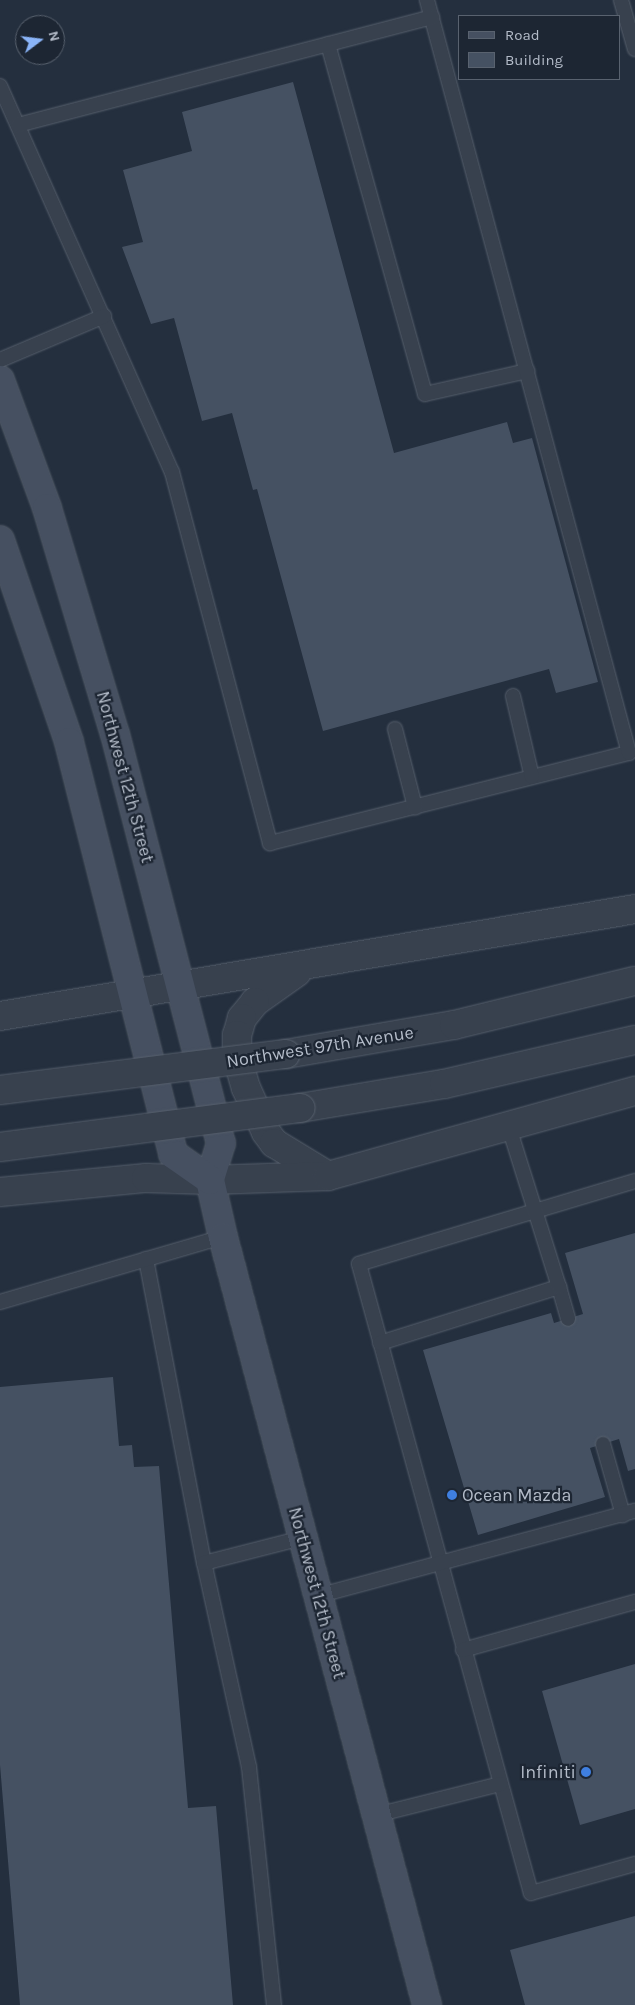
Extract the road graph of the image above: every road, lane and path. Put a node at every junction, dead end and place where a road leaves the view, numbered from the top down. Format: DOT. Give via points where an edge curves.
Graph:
graph roads {
  1 [pos="427,0"];
  2 [pos="621,0"];
  3 [pos="432,17"];
  4 [pos="328,44"];
  5 [pos="635,49"];
  6 [pos="0,86"];
  7 [pos="18,125"];
  8 [pos="104,316"];
  9 [pos="0,360"];
  10 [pos="527,371"];
  11 [pos="0,380"];
  12 [pos="0,540"];
  13 [pos="514,696"];
  14 [pos="395,729"];
  15 [pos="532,777"];
  16 [pos="415,807"];
  17 [pos="635,908"];
  18 [pos="309,964"];
  19 [pos="635,982"];
  20 [pos="180,986"];
  21 [pos="133,994"];
  22 [pos="0,1016"];
  23 [pos="635,1040"];
  24 [pos="0,1090"];
  25 [pos="635,1091"];
  26 [pos="509,1128"];
  27 [pos="0,1147"];
  28 [pos="328,1176"];
  29 [pos="210,1180"];
  30 [pos="635,1180"];
  31 [pos="0,1192"];
  32 [pos="536,1210"];
  33 [pos="223,1237"];
  34 [pos="146,1260"];
  35 [pos="559,1288"];
  36 [pos="0,1302"];
  37 [pos="568,1319"];
  38 [pos="380,1343"];
  39 [pos="603,1444"];
  40 [pos="629,1513"];
  41 [pos="302,1538"];
  42 [pos="204,1563"];
  43 [pos="441,1564"];
  44 [pos="317,1596"];
  45 [pos="635,1602"];
  46 [pos="463,1650"];
  47 [pos="500,1784"];
  48 [pos="376,1815"];
  49 [pos="635,1864"];
  50 [pos="274,2005"];
  51 [pos="427,2005"];
  1 -- 3 [label="lane"];
  2 -- 5 [label="lane"];
  3 -- 4 [label="lane"];
  3 -- 10 [label="lane"];
  4 -- 7 [label="lane"];
  4 -- 10 [label="lane" via="425,394"];
  6 -- 7 [label="lane"];
  7 -- 8 [label="lane"];
  8 -- 9 [label="lane"];
  8 -- 16 [label="lane" via="172,472 270,843"];
  10 -- 15 [label="lane" via="629,753"];
  11 -- 20 [label="main road, Northwest 12th Street" via="47,508 98,671"];
  12 -- 21 [label="main road" via="69,742"];
  13 -- 15 [label="lane"];
  14 -- 16 [label="lane"];
  15 -- 16 [label="lane"];
  17 -- 18 [label="street"];
  18 -- 20 [label="street"];
  18 -- 28 [label="street" via="254,1002 242,1018 237,1035 237,1057 246,1088 274,1143"];
  19 -- 24 [label="street, Northwest 97th Avenue, bridge" via="444,1027 286,1054"];
  20 -- 21 [label="street"];
  20 -- 29 [label="main road, Northwest 12th Street" via="221,1143"];
  21 -- 22 [label="street"];
  21 -- 29 [label="main road" via="173,1154"];
  23 -- 27 [label="street, bridge" via="444,1084 300,1108"];
  25 -- 26 [label="street"];
  26 -- 28 [label="street"];
  26 -- 32 [label="lane"];
  28 -- 29 [label="street"];
  29 -- 31 [label="street" via="146,1178"];
  29 -- 33 [label="main road, Northwest 12th Street"];
  30 -- 32 [label="lane"];
  32 -- 35 [label="lane"];
  32 -- 38 [label="lane" via="359,1264"];
  33 -- 34 [label="lane"];
  33 -- 41 [label="main road, Northwest 12th Street"];
  34 -- 36 [label="lane"];
  34 -- 42 [label="lane"];
  35 -- 37 [label="lane"];
  35 -- 38 [label="lane"];
  38 -- 43 [label="lane"];
  39 -- 40 [label="lane"];
  40 -- 43 [label="lane"];
  41 -- 42 [label="lane"];
  41 -- 44 [label="main road, Northwest 12th Street"];
  42 -- 50 [label="lane" via="249,1768"];
  43 -- 44 [label="lane"];
  43 -- 46 [label="lane"];
  44 -- 48 [label="main road, Northwest 12th Street"];
  45 -- 46 [label="lane"];
  46 -- 47 [label="lane"];
  47 -- 48 [label="lane"];
  47 -- 49 [label="lane" via="531,1893"];
  48 -- 51 [label="main road, Northwest 12th Street"];
}
